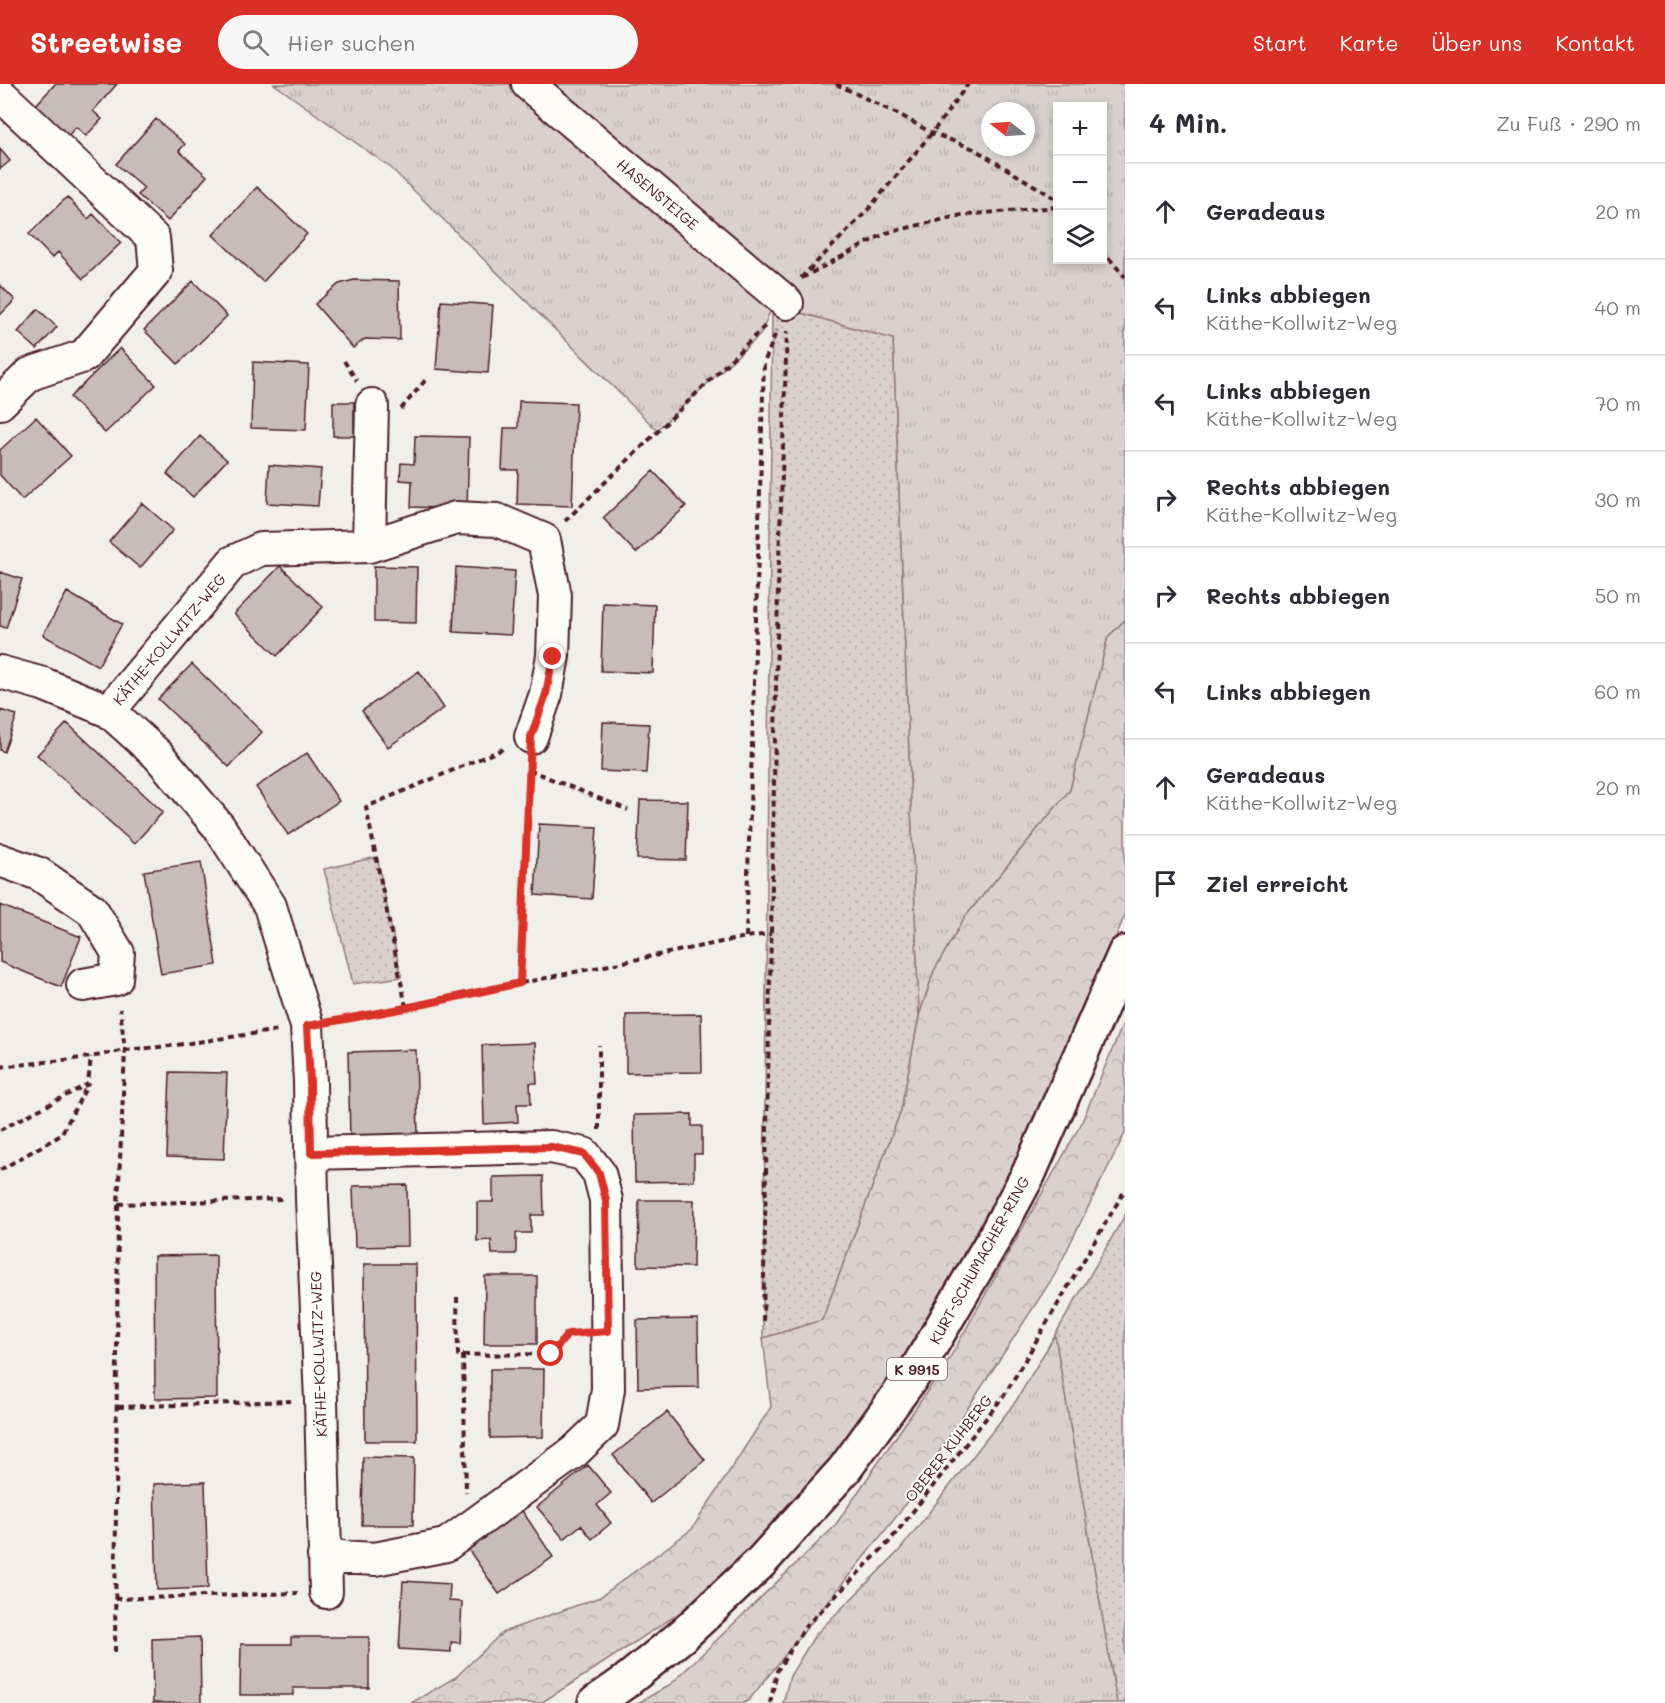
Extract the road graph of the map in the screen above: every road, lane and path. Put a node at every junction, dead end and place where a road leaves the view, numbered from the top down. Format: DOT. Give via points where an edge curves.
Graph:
graph roads {
  1 [pos="528,84"];
  2 [pos="836,84"];
  3 [pos="968,84"];
  4 [pos="0,94"];
  5 [pos="932,133"];
  6 [pos="1053,197"];
  7 [pos="1053,207"];
  8 [pos="1107,256"];
  9 [pos="1125,277"];
  10 [pos="788,303"];
  11 [pos="0,403"];
  12 [pos="372,405"];
  13 [pos="544,540"];
  14 [pos="369,546"];
  15 [pos="0,672"];
  16 [pos="109,711"];
  17 [pos="531,737"];
  18 [pos="529,770"];
  19 [pos="628,810"];
  20 [pos="0,860"];
  21 [pos="771,934"];
  22 [pos="746,937"];
  23 [pos="1125,953"];
  24 [pos="116,979"];
  25 [pos="520,983"];
  26 [pos="83,985"];
  27 [pos="406,1008"];
  28 [pos="307,1026"];
  29 [pos="600,1045"];
  30 [pos="125,1050"];
  31 [pos="91,1057"];
  32 [pos="0,1067"];
  33 [pos="88,1084"];
  34 [pos="0,1130"];
  35 [pos="311,1153"];
  36 [pos="0,1170"];
  37 [pos="599,1173"];
  38 [pos="1125,1190"];
  39 [pos="312,1199"];
  40 [pos="118,1204"];
  41 [pos="457,1297"];
  42 [pos="763,1321"];
  43 [pos="608,1331"];
  44 [pos="464,1355"];
  45 [pos="321,1400"];
  46 [pos="117,1407"];
  47 [pos="467,1530"];
  48 [pos="324,1556"];
  49 [pos="326,1592"];
  50 [pos="115,1599"];
  51 [pos="115,1652"];
  52 [pos="595,1703"];
  53 [pos="770,1703"];
  1 -- 10 [label="street, HASENSTEIGE"];
  2 -- 5 [label="path"];
  3 -- 5 [label="path"];
  4 -- 11 [label="street" via="153,238 156,271 84,356 30,374"];
  5 -- 6 [label="path" via="974,149"];
  5 -- 7 [label="path" via="866,212 798,280 886,233 962,214"];
  8 -- 9 [label="path"];
  10 -- 13 [label="path"];
  10 -- 21 [label="path"];
  10 -- 22 [label="path" via="764,363"];
  12 -- 14 [label="street"];
  13 -- 14 [label="street, KÄTHE-KOLLWITZ-WEG" via="497,520 456,518"];
  13 -- 17 [label="street" via="555,596 553,657 546,694"];
  14 -- 16 [label="street, KÄTHE-KOLLWITZ-WEG" via="261,549 233,562"];
  15 -- 16 [label="street, KÄTHE-KOLLWITZ-WEG" via="43,684"];
  16 -- 28 [label="street, KÄTHE-KOLLWITZ-WEG" via="158,754 219,827 270,906"];
  17 -- 18 [label="path"];
  17 -- 27 [label="path" via="366,807"];
  18 -- 19 [label="path"];
  18 -- 25 [label="path"];
  20 -- 24 [label="street" via="39,874 92,910 118,953"];
  21 -- 22 [label="path"];
  21 -- 42 [label="path"];
  22 -- 25 [label="path"];
  23 -- 52 [label="main road, KURT-SCHUMACHER-RING / K 9915" via="1029,1173 916,1371 844,1470 760,1563 683,1635"];
  24 -- 26 [label="street"];
  24 -- 30 [label="path"];
  25 -- 27 [label="path"];
  27 -- 28 [label="path"];
  28 -- 30 [label="path"];
  28 -- 35 [label="street, KÄTHE-KOLLWITZ-WEG"];
  29 -- 37 [label="path"];
  30 -- 31 [label="path"];
  30 -- 40 [label="path"];
  31 -- 32 [label="path"];
  31 -- 33 [label="path"];
  33 -- 34 [label="path"];
  33 -- 36 [label="path" via="61,1135"];
  35 -- 37 [label="street" via="551,1147 584,1154"];
  35 -- 39 [label="street, KÄTHE-KOLLWITZ-WEG"];
  37 -- 43 [label="street" via="606,1200"];
  38 -- 53 [label="path, OBERER KUHBERG" via="1005,1394 889,1542 805,1627 777,1671"];
  39 -- 40 [label="path"];
  39 -- 45 [label="street, KÄTHE-KOLLWITZ-WEG"];
  40 -- 46 [label="path"];
  41 -- 44 [label="path" via="458,1355"];
  43 -- 44 [label="path" via="568,1334 551,1354"];
  43 -- 47 [label="street" via="608,1389 602,1425 574,1452"];
  44 -- 47 [label="path"];
  45 -- 46 [label="path"];
  45 -- 48 [label="street, KÄTHE-KOLLWITZ-WEG"];
  46 -- 50 [label="path"];
  47 -- 48 [label="street" via="446,1545 375,1559"];
  48 -- 49 [label="street, KÄTHE-KOLLWITZ-WEG"];
  49 -- 50 [label="path"];
  50 -- 51 [label="path"];
}
